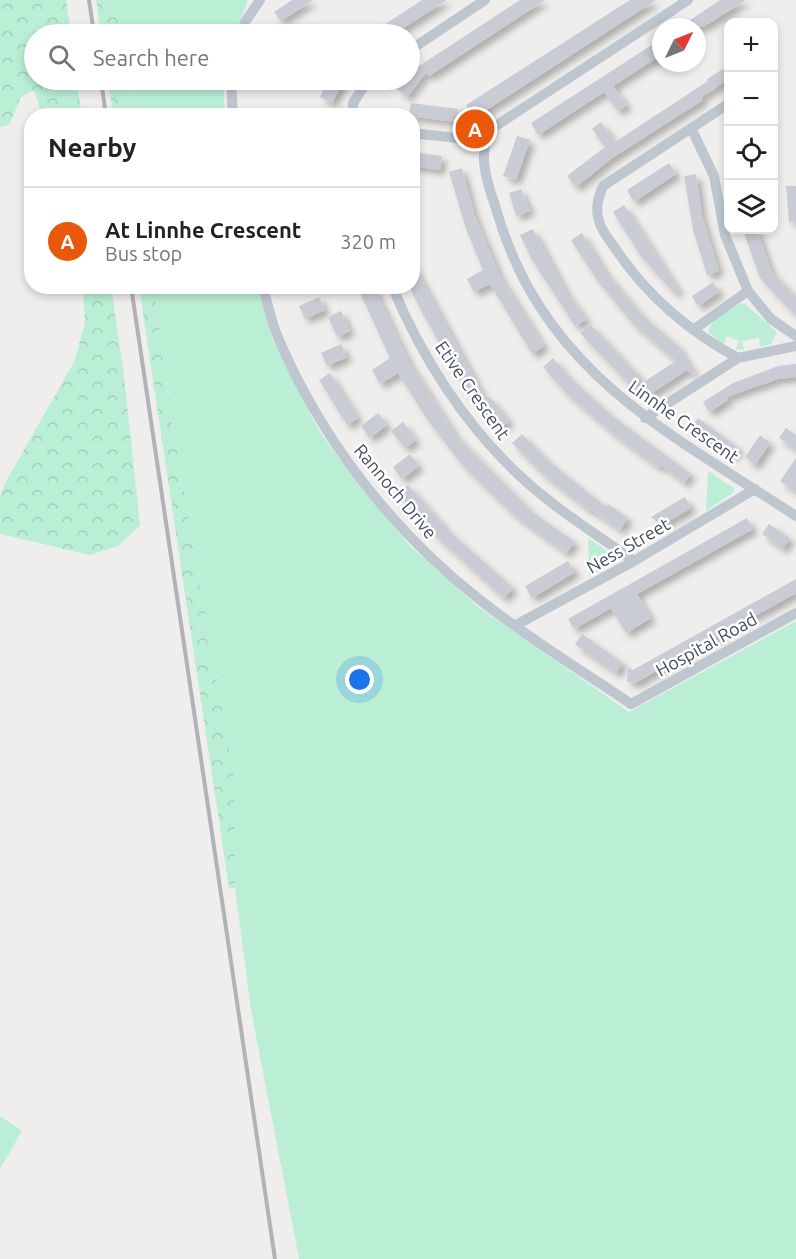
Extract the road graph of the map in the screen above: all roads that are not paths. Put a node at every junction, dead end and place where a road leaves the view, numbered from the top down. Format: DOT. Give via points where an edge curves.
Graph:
graph roads {
  1 [pos="260,0"];
  2 [pos="484,0"];
  3 [pos="688,0"];
  4 [pos="244,24"];
  5 [pos="420,43"];
  6 [pos="231,90"];
  7 [pos="360,90"];
  8 [pos="724,107"];
  9 [pos="232,108"];
  10 [pos="352,108"];
  11 [pos="691,129"];
  12 [pos="420,135"];
  13 [pos="484,141"];
  14 [pos="748,291"];
  15 [pos="265,294"];
  16 [pos="396,294"];
  17 [pos="693,330"];
  18 [pos="796,336"];
  19 [pos="796,346"];
  20 [pos="738,358"];
  21 [pos="645,418"];
  22 [pos="755,489"];
  23 [pos="796,516"];
  24 [pos="634,561"];
  25 [pos="796,613"];
  26 [pos="516,625"];
  27 [pos="631,704"];
  1 -- 4 [label="street"];
  2 -- 5 [label="street"];
  3 -- 13 [label="street" via="504,120 491,129"];
  6 -- 9 [label="street"];
  7 -- 10 [label="street"];
  8 -- 11 [label="street"];
  11 -- 14 [label="street" via="714,177 725,235"];
  11 -- 17 [label="street" via="603,186 597,213 599,224 627,267 658,301"];
  12 -- 13 [label="street"];
  13 -- 21 [label="street, Linnhe Crescent" via="482,161 502,231 539,304 565,343 593,374"];
  14 -- 17 [label="street"];
  14 -- 18 [label="street" via="771,319"];
  15 -- 26 [label="street, Rannoch Drive" via="276,334 315,412 339,449 414,541 481,601"];
  16 -- 24 [label="street, Etive Crescent" via="440,379 488,444 552,502"];
  17 -- 20 [label="street"];
  19 -- 20 [label="street"];
  20 -- 21 [label="street"];
  21 -- 22 [label="street, Linnhe Crescent"];
  22 -- 23 [label="street, Linnhe Crescent"];
  22 -- 24 [label="street, Ness Street"];
  24 -- 26 [label="street, Ness Street"];
  25 -- 27 [label="street, Hospital Road"];
  26 -- 27 [label="street, Rannoch Drive"];
}
